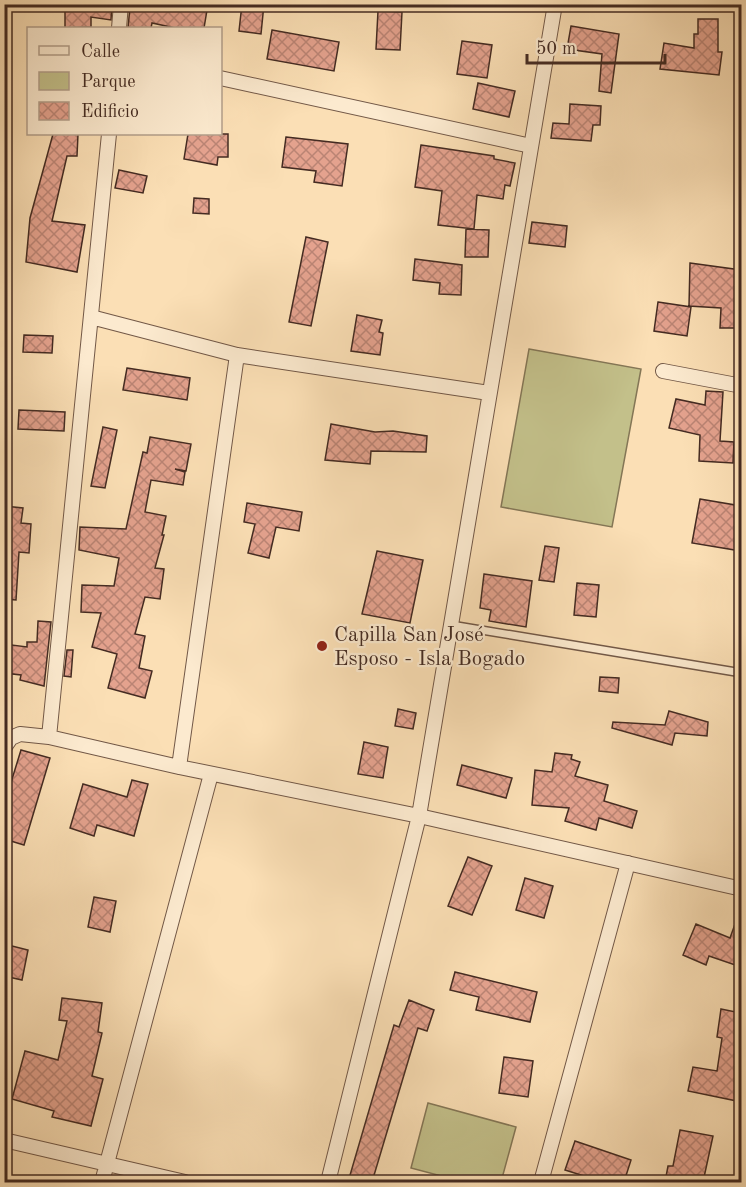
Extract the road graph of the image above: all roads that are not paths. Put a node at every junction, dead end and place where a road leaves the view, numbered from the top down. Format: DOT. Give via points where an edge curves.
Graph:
graph roads {
  1 [pos="121,4"];
  2 [pos="555,4"];
  3 [pos="119,27"];
  4 [pos="222,78"];
  5 [pos="109,135"];
  6 [pos="531,146"];
  7 [pos="91,316"];
  8 [pos="237,355"];
  9 [pos="663,371"];
  10 [pos="741,386"];
  11 [pos="489,393"];
  12 [pos="451,625"];
  13 [pos="741,673"];
  14 [pos="49,738"];
  15 [pos="4,748"];
  16 [pos="179,767"];
  17 [pos="212,774"];
  18 [pos="420,816"];
  19 [pos="628,863"];
  20 [pos="741,890"];
  21 [pos="4,1140"];
  22 [pos="106,1165"];
  23 [pos="102,1182"];
  24 [pos="185,1182"];
  25 [pos="328,1182"];
  26 [pos="541,1182"];
  1 -- 3 [label="street"];
  2 -- 6 [label="street"];
  4 -- 6 [label="street"];
  5 -- 7 [label="street"];
  6 -- 11 [label="street"];
  7 -- 8 [label="street"];
  7 -- 14 [label="street"];
  8 -- 11 [label="street"];
  8 -- 16 [label="street"];
  9 -- 10 [label="street"];
  11 -- 12 [label="street"];
  12 -- 13 [label="lane"];
  12 -- 18 [label="street"];
  14 -- 15 [label="street" via="20,734"];
  14 -- 16 [label="street"];
  16 -- 17 [label="street"];
  17 -- 18 [label="street"];
  17 -- 22 [label="street"];
  18 -- 19 [label="street"];
  18 -- 25 [label="street"];
  19 -- 20 [label="street"];
  19 -- 26 [label="street"];
  21 -- 22 [label="street"];
  22 -- 23 [label="street"];
  22 -- 24 [label="street"];
}
